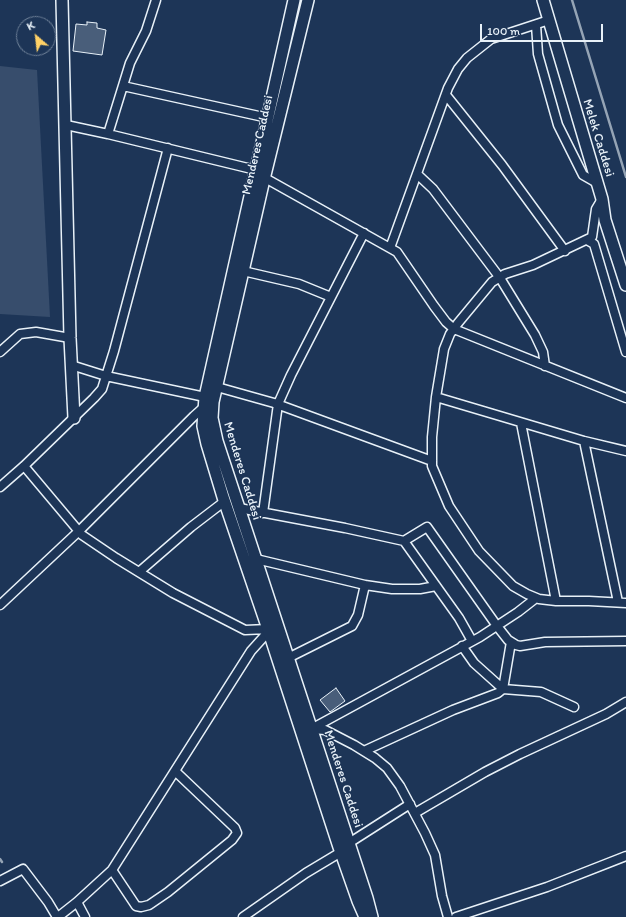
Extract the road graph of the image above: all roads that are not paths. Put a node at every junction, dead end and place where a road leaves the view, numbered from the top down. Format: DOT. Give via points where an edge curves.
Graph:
graph roads {
  1 [pos="62,0"];
  2 [pos="156,0"];
  3 [pos="294,0"];
  4 [pos="308,0"];
  5 [pos="543,0"];
  6 [pos="549,20"];
  7 [pos="536,25"];
  8 [pos="123,86"];
  9 [pos="446,95"];
  10 [pos="268,118"];
  11 [pos="66,125"];
  12 [pos="108,134"];
  13 [pos="168,148"];
  14 [pos="256,170"];
  15 [pos="417,174"];
  16 [pos="265,178"];
  17 [pos="597,183"];
  18 [pos="602,199"];
  19 [pos="364,233"];
  20 [pos="587,240"];
  21 [pos="390,248"];
  22 [pos="564,251"];
  23 [pos="244,271"];
  24 [pos="500,278"];
  25 [pos="626,285"];
  26 [pos="331,297"];
  27 [pos="454,329"];
  28 [pos="70,338"];
  29 [pos="0,352"];
  30 [pos="626,352"];
  31 [pos="71,366"];
  32 [pos="545,366"];
  33 [pos="106,376"];
  34 [pos="217,388"];
  35 [pos="436,397"];
  36 [pos="626,398"];
  37 [pos="204,402"];
  38 [pos="278,404"];
  39 [pos="74,418"];
  40 [pos="521,422"];
  41 [pos="584,442"];
  42 [pos="626,452"];
  43 [pos="432,461"];
  44 [pos="24,466"];
  45 [pos="0,487"];
  46 [pos="225,501"];
  47 [pos="239,508"];
  48 [pos="263,513"];
  49 [pos="79,531"];
  50 [pos="404,541"];
  51 [pos="256,559"];
  52 [pos="139,572"];
  53 [pos="365,585"];
  54 [pos="436,586"];
  55 [pos="536,598"];
  56 [pos="556,601"];
  57 [pos="622,602"];
  58 [pos="0,605"];
  59 [pos="497,626"];
  60 [pos="269,630"];
  61 [pos="472,641"];
  62 [pos="626,641"];
  63 [pos="511,642"];
  64 [pos="462,646"];
  65 [pos="288,658"];
  66 [pos="503,689"];
  67 [pos="626,702"];
  68 [pos="574,707"];
  69 [pos="311,729"];
  70 [pos="364,751"];
  71 [pos="174,771"];
  72 [pos="410,804"];
  73 [pos="415,813"];
  74 [pos="349,843"];
  75 [pos="341,852"];
  76 [pos="626,856"];
  77 [pos="112,870"];
  78 [pos="0,880"];
  79 [pos="77,902"];
  80 [pos="57,917"];
  81 [pos="85,917"];
  82 [pos="243,917"];
  83 [pos="365,917"];
  84 [pos="372,917"];
  85 [pos="448,917"];
  86 [pos="456,917"];
  1 -- 11 [label="main road"];
  2 -- 8 [label="street"];
  3 -- 10 [label="main road, Menderes Caddesi"];
  4 -- 16 [label="main road, Menderes Caddesi"];
  5 -- 6 [label="main road, Melek Caddesi"];
  6 -- 7 [label="street"];
  6 -- 17 [label="main road, Melek Caddesi"];
  7 -- 9 [label="street" via="492,40 468,58 458,70"];
  7 -- 17 [label="street" via="538,54 558,125 584,175"];
  8 -- 10 [label="street"];
  8 -- 12 [label="street"];
  9 -- 15 [label="street"];
  9 -- 22 [label="street" via="502,165"];
  10 -- 14 [label="main road, Menderes Caddesi"];
  11 -- 12 [label="street"];
  11 -- 28 [label="main road"];
  12 -- 13 [label="street"];
  13 -- 14 [label="street"];
  13 -- 33 [label="street"];
  14 -- 16 [label="street"];
  14 -- 37 [label="main road, Menderes Caddesi"];
  15 -- 21 [label="street"];
  15 -- 24 [label="street" via="433,189"];
  16 -- 19 [label="street"];
  16 -- 23 [label="main road, Menderes Caddesi"];
  17 -- 18 [label="main road, Melek Caddesi"];
  18 -- 20 [label="street" via="596,209 592,237"];
  18 -- 25 [label="main road, Melek Caddesi"];
  19 -- 21 [label="street"];
  19 -- 26 [label="street"];
  20 -- 22 [label="street"];
  20 -- 30 [label="street" via="594,244"];
  21 -- 27 [label="street" via="397,252 434,306"];
  22 -- 24 [label="street"];
  23 -- 26 [label="street" via="298,284"];
  23 -- 34 [label="main road, Menderes Caddesi"];
  24 -- 27 [label="street" via="492,282"];
  24 -- 32 [label="street" via="535,335 543,352"];
  26 -- 38 [label="street"];
  27 -- 32 [label="street"];
  27 -- 35 [label="street" via="444,349"];
  28 -- 29 [label="street" via="36,332 20,334"];
  28 -- 31 [label="main road"];
  31 -- 33 [label="street"];
  31 -- 39 [label="main road"];
  32 -- 36 [label="street"];
  33 -- 37 [label="street"];
  33 -- 39 [label="street" via="102,389"];
  34 -- 38 [label="street"];
  34 -- 47 [label="main road, Menderes Caddesi" via="212,410 213,427"];
  35 -- 40 [label="street"];
  35 -- 43 [label="street"];
  37 -- 46 [label="main road, Menderes Caddesi" via="203,426"];
  37 -- 49 [label="street" via="194,416"];
  38 -- 43 [label="street"];
  38 -- 48 [label="street"];
  39 -- 44 [label="street"];
  40 -- 41 [label="street"];
  40 -- 56 [label="street"];
  41 -- 42 [label="street"];
  41 -- 57 [label="street"];
  43 -- 55 [label="street" via="450,506 479,551 513,586"];
  44 -- 45 [label="street"];
  44 -- 49 [label="street"];
  46 -- 52 [label="street"];
  46 -- 60 [label="main road, Menderes Caddesi"];
  47 -- 48 [label="street"];
  47 -- 51 [label="main road, Menderes Caddesi"];
  48 -- 50 [label="street"];
  49 -- 52 [label="street"];
  49 -- 58 [label="street"];
  50 -- 54 [label="street"];
  50 -- 59 [label="street" via="427,527"];
  51 -- 53 [label="street"];
  51 -- 65 [label="main road, Menderes Caddesi"];
  52 -- 60 [label="street" via="173,593 245,630"];
  53 -- 54 [label="street" via="392,589"];
  53 -- 65 [label="street" via="358,615 352,626"];
  54 -- 61 [label="street"];
  55 -- 56 [label="street"];
  55 -- 59 [label="street"];
  56 -- 57 [label="street"];
  59 -- 61 [label="street"];
  59 -- 63 [label="street"];
  60 -- 71 [label="street" via="250,651"];
  60 -- 75 [label="main road, Menderes Caddesi"];
  61 -- 64 [label="street"];
  62 -- 63 [label="street" via="545,642 520,646"];
  63 -- 66 [label="street"];
  64 -- 66 [label="street" via="474,663"];
  64 -- 69 [label="street"];
  65 -- 69 [label="main road, Menderes Caddesi"];
  66 -- 68 [label="street" via="542,692"];
  66 -- 70 [label="street"];
  67 -- 73 [label="street" via="485,772"];
  69 -- 70 [label="street" via="325,730"];
  69 -- 74 [label="main road, Menderes Caddesi"];
  70 -- 72 [label="street" via="387,768"];
  71 -- 77 [label="street"];
  71 -- 77 [label="street" via="235,828 237,833 232,840 168,892 141,907 136,906"];
  72 -- 73 [label="street"];
  72 -- 74 [label="street"];
  73 -- 85 [label="street" via="435,855"];
  74 -- 75 [label="street"];
  74 -- 84 [label="main road, Menderes Caddesi"];
  75 -- 82 [label="street"];
  75 -- 83 [label="main road, Menderes Caddesi"];
  76 -- 86 [label="street" via="548,887"];
  77 -- 79 [label="street"];
  78 -- 80 [label="street" via="23,869"];
  79 -- 80 [label="street"];
  79 -- 81 [label="street"];
}
